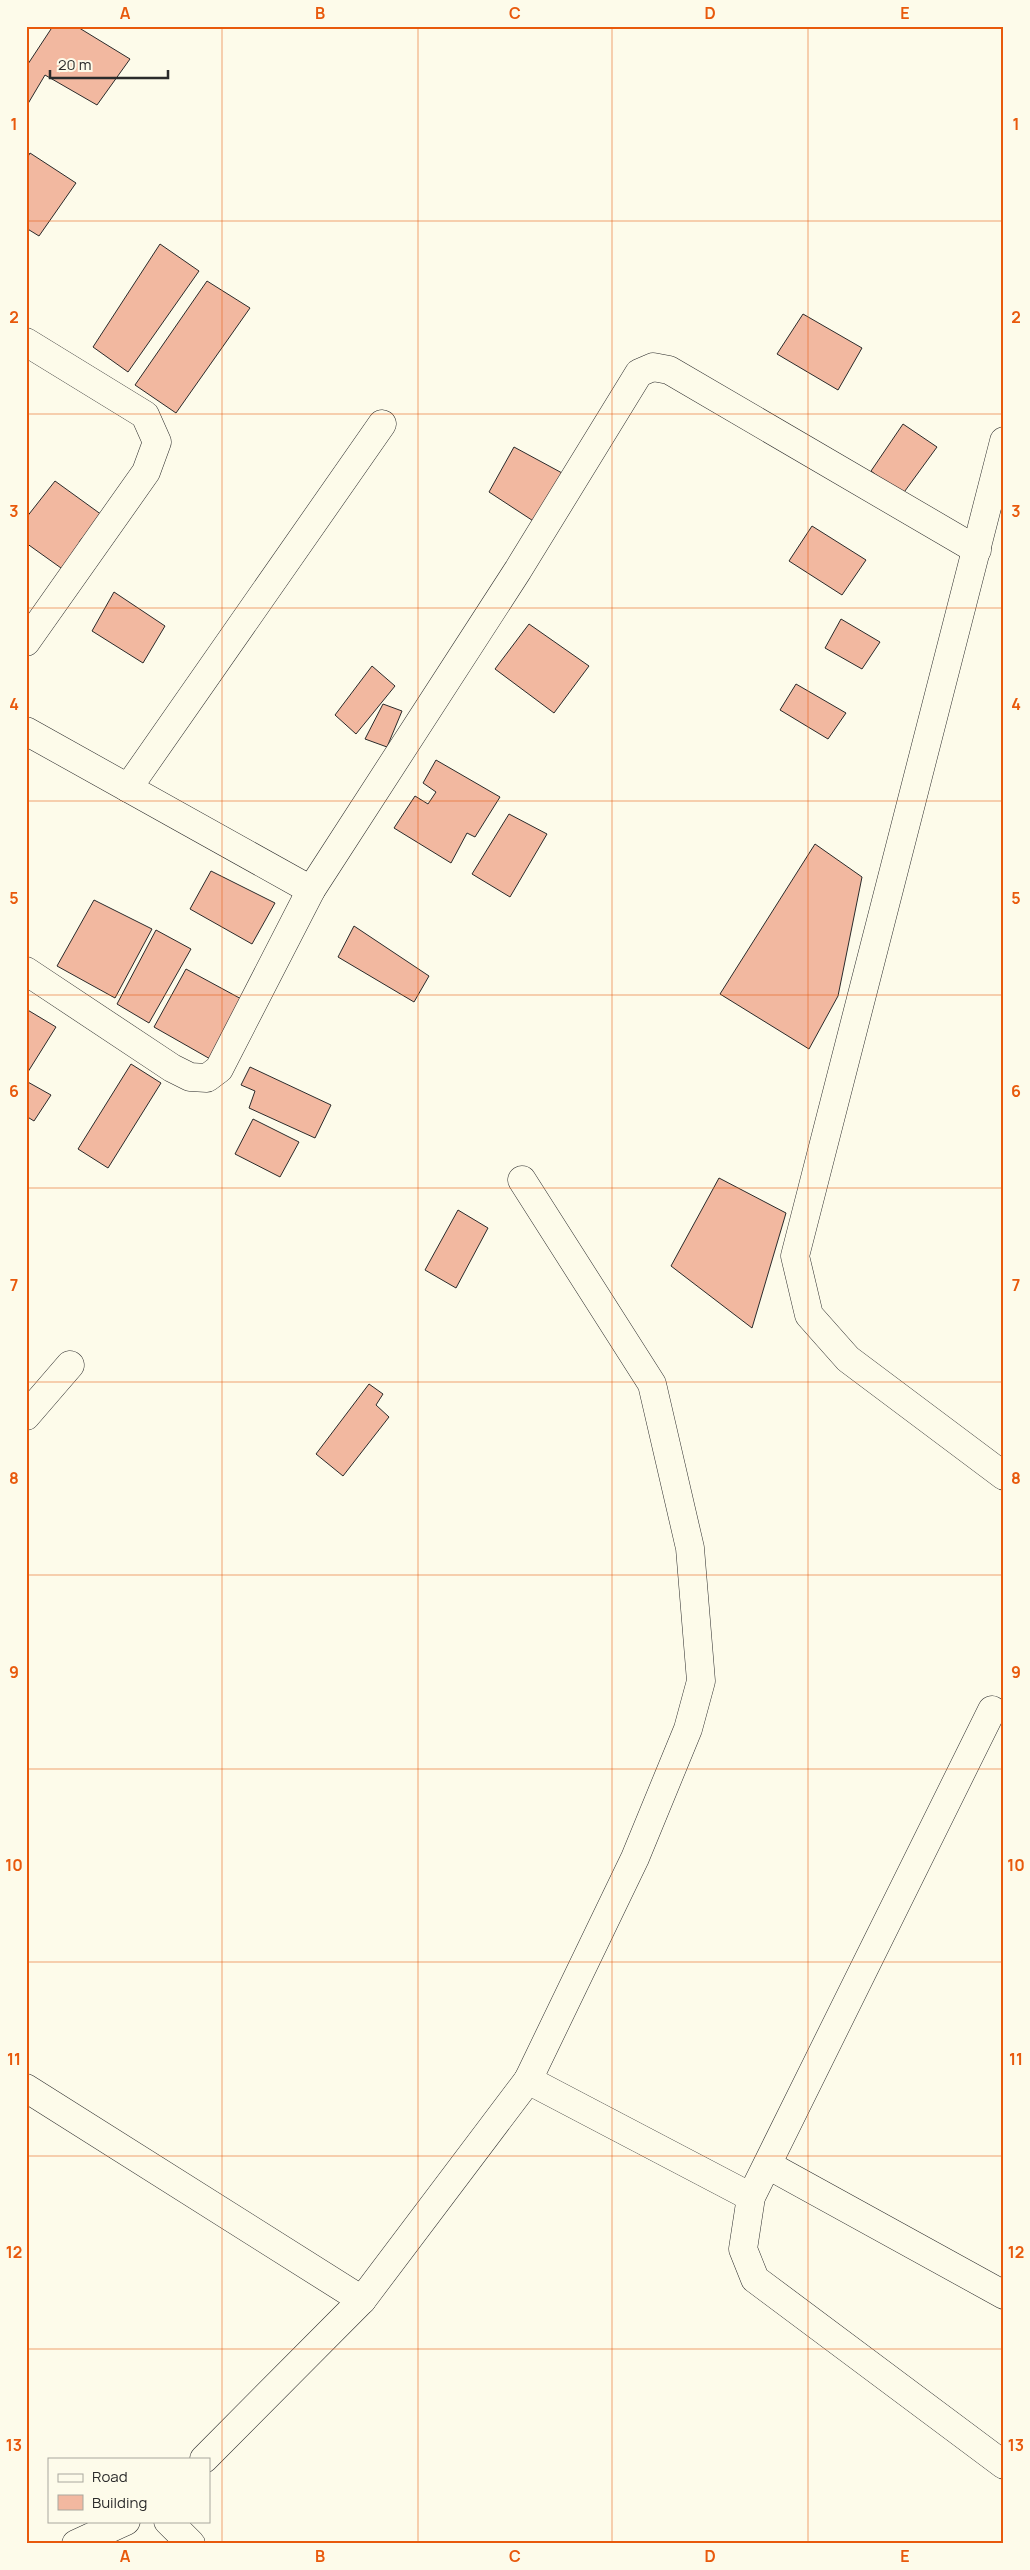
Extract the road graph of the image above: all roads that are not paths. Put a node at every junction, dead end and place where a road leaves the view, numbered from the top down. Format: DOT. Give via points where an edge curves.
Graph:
graph roads {
  1 [pos="26,342"];
  2 [pos="382,424"];
  3 [pos="1004,440"];
  4 [pos="977,550"];
  5 [pos="26,642"];
  6 [pos="26,731"];
  7 [pos="128,788"];
  8 [pos="311,890"];
  9 [pos="26,971"];
  10 [pos="522,1180"];
  11 [pos="70,1365"];
  12 [pos="26,1416"];
  13 [pos="1004,1476"];
  14 [pos="992,1710"];
  15 [pos="528,2080"];
  16 [pos="26,2088"];
  17 [pos="768,2164"];
  18 [pos="751,2198"];
  19 [pos="1004,2295"];
  20 [pos="362,2300"];
  21 [pos="205,2458"];
  22 [pos="1004,2465"];
  23 [pos="124,2522"];
  24 [pos="169,2522"];
  25 [pos="76,2544"];
  26 [pos="191,2544"];
  1 -- 5 [label="street" via="145,415 157,442 146,472"];
  2 -- 7 [label="street"];
  3 -- 4 [label="street"];
  4 -- 8 [label="street" via="670,370 653,367 639,373 518,570"];
  4 -- 13 [label="street" via="795,1256 808,1315 848,1359"];
  6 -- 7 [label="street"];
  7 -- 8 [label="street"];
  8 -- 9 [label="street" via="219,1069 207,1078 190,1077 172,1068"];
  10 -- 15 [label="street" via="652,1384 690,1548 701,1680 688,1729 634,1858"];
  11 -- 12 [label="street"];
  14 -- 17 [label="street"];
  15 -- 18 [label="street"];
  15 -- 20 [label="street"];
  16 -- 20 [label="street"];
  17 -- 18 [label="street"];
  17 -- 19 [label="street"];
  18 -- 22 [label="street" via="743,2248 755,2279"];
  20 -- 21 [label="street"];
  23 -- 25 [label="street"];
  24 -- 26 [label="street"];
}
